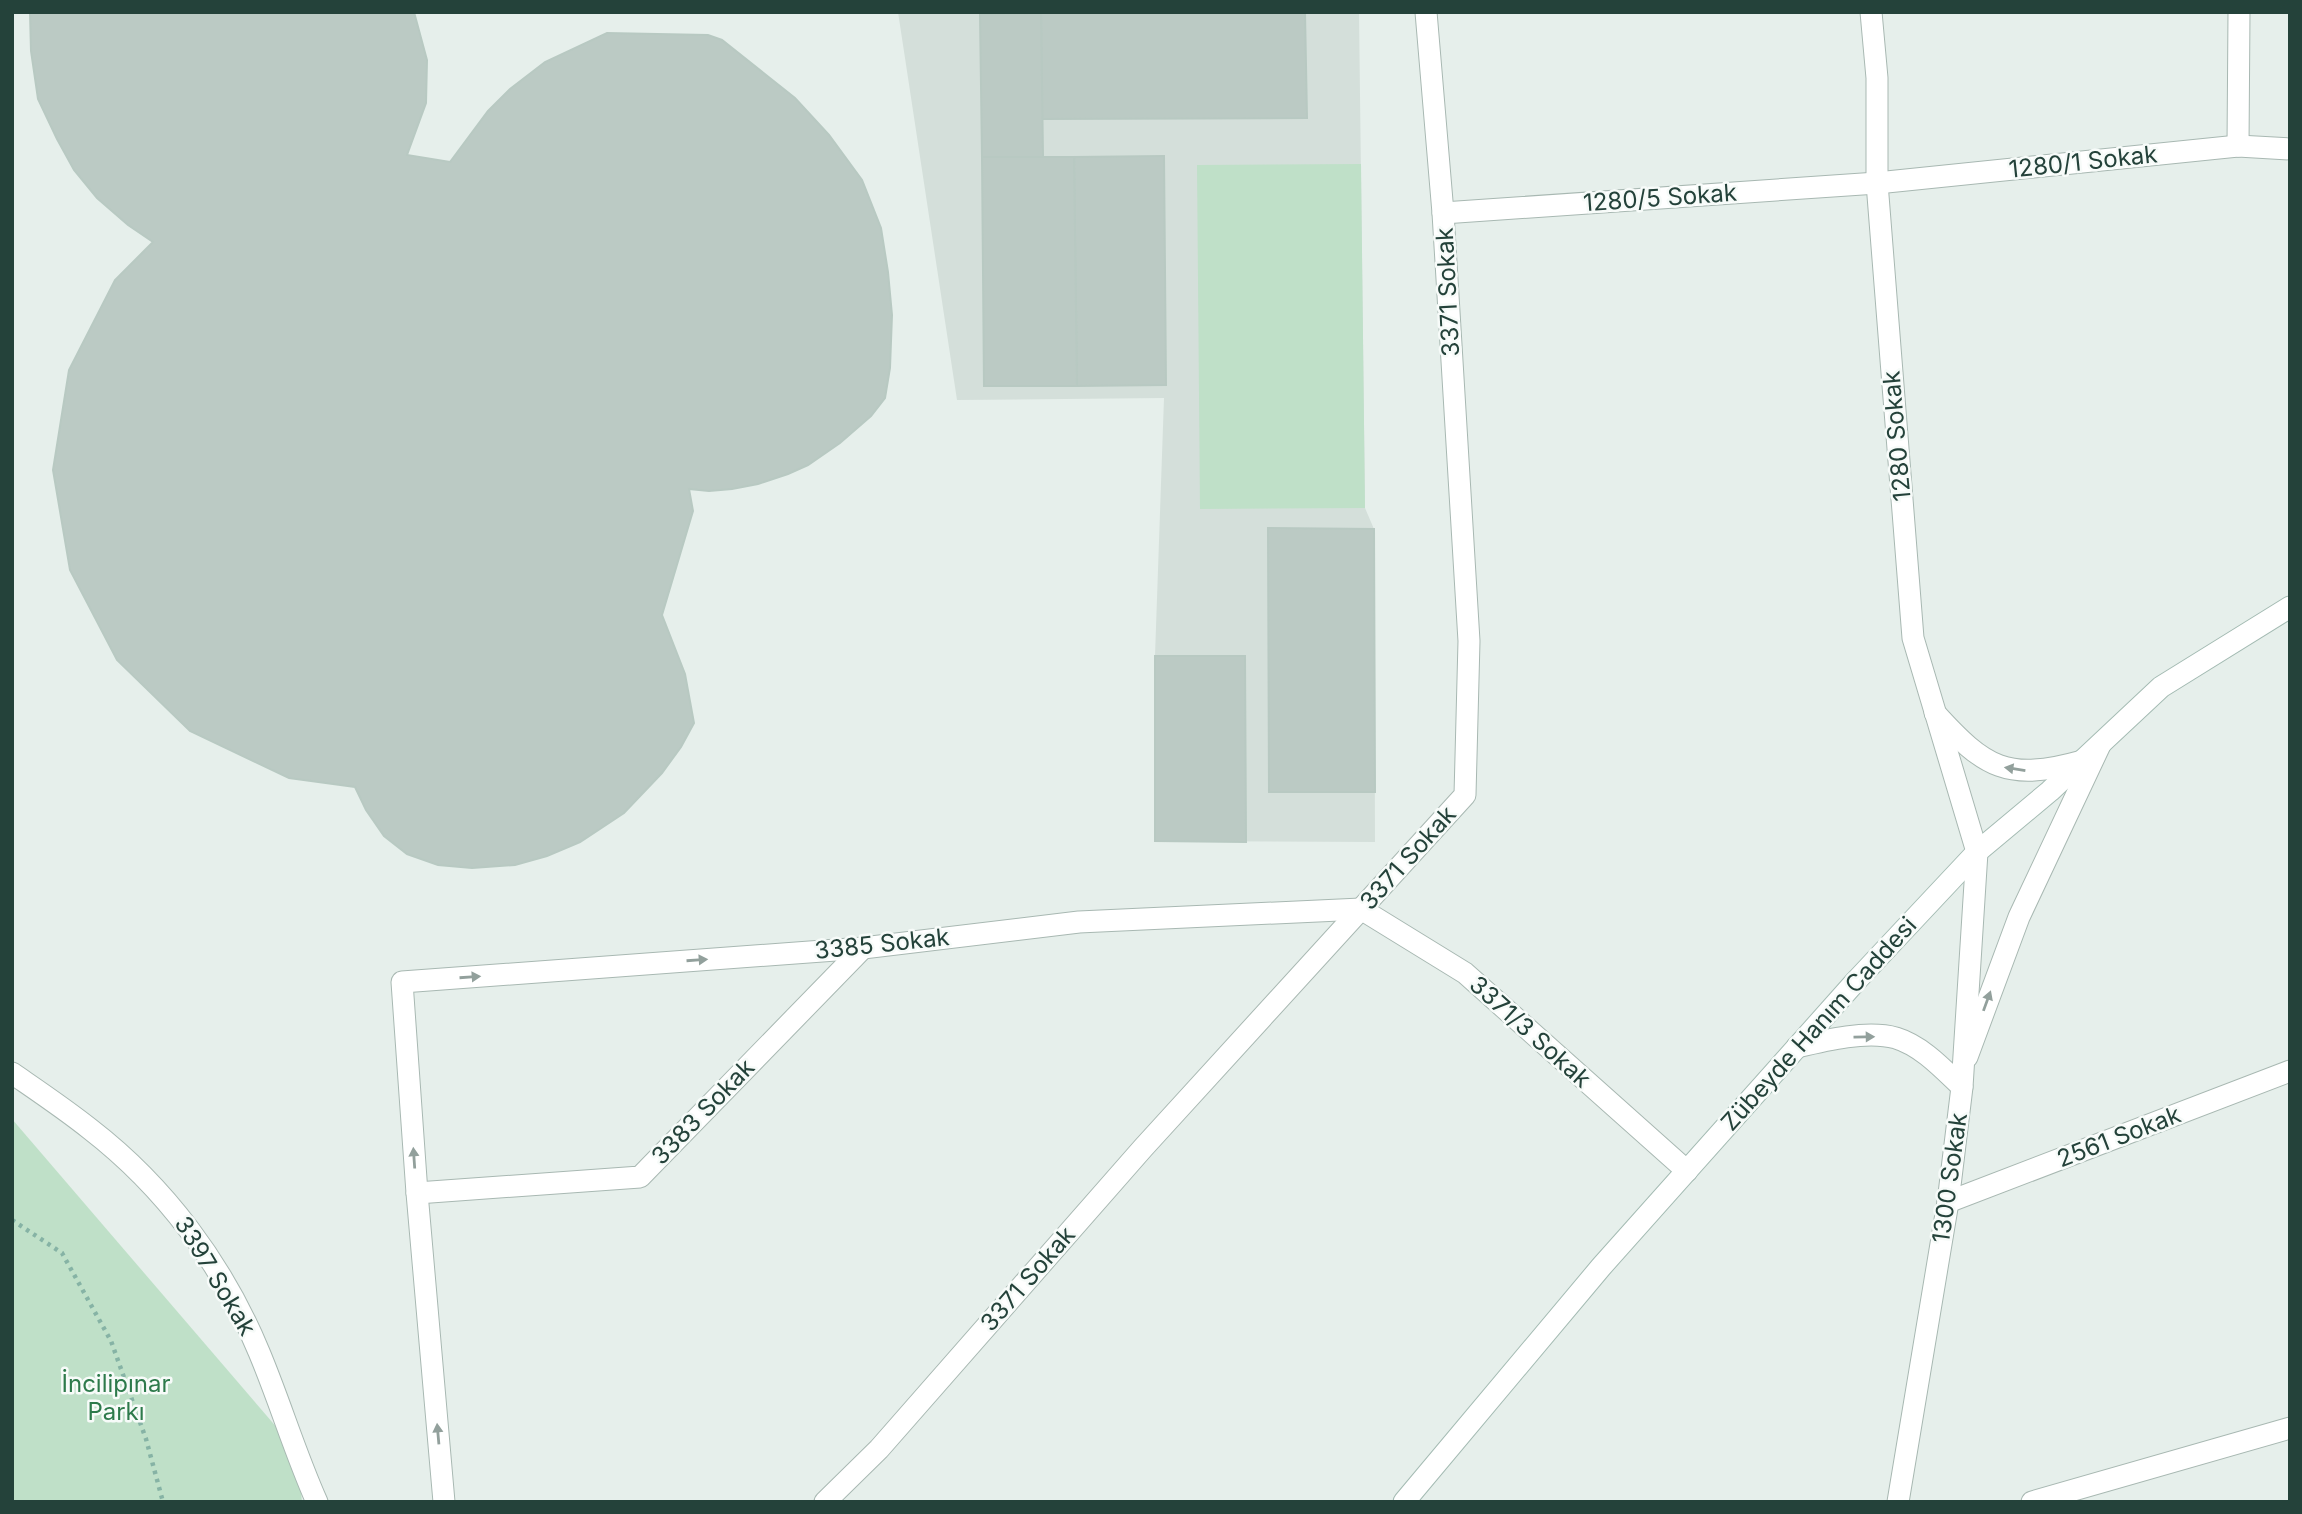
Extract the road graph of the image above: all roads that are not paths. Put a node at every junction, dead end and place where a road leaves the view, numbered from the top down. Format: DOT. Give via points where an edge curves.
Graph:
graph roads {
  1 [pos="1426,12"];
  2 [pos="1871,12"];
  3 [pos="2239,12"];
  4 [pos="2238,146"];
  5 [pos="2290,149"];
  6 [pos="1877,183"];
  7 [pos="1443,213"];
  8 [pos="2290,607"];
  9 [pos="1935,713"];
  10 [pos="2101,744"];
  11 [pos="2082,761"];
  12 [pos="1976,852"];
  13 [pos="1361,909"];
  14 [pos="863,948"];
  15 [pos="1797,1047"];
  16 [pos="1964,1065"];
  17 [pos="2290,1071"];
  18 [pos="12,1073"];
  19 [pos="1962,1087"];
  20 [pos="1686,1171"];
  21 [pos="417,1193"];
  22 [pos="1948,1202"];
  23 [pos="2290,1428"];
  24 [pos="317,1502"];
  25 [pos="444,1502"];
  26 [pos="825,1502"];
  27 [pos="1404,1502"];
  28 [pos="1898,1502"];
  29 [pos="2032,1502"];
  1 -- 7 [label="street, 3371 Sokak"];
  2 -- 6 [label="street, 1280 Sokak" via="1877,78"];
  3 -- 4 [label="street"];
  4 -- 5 [label="street, 1280/1 Sokak"];
  4 -- 6 [label="street, 1280/1 Sokak"];
  6 -- 7 [label="street, 1280/5 Sokak"];
  6 -- 9 [label="street, 1280 Sokak" via="1913,638"];
  7 -- 13 [label="street, 3371 Sokak" via="1469,641 1465,795"];
  8 -- 10 [label="street, Zübeyde Hanım Caddesi" via="2161,687"];
  11 -- 9 [label="street, one-way" via="2030,771 2005,767 1966,747"];
  9 -- 12 [label="street, 1280 Sokak"];
  10 -- 11 [label="street, Zübeyde Hanım Caddesi"];
  16 -- 10 [label="street, one-way" via="2018,917"];
  11 -- 12 [label="street, Zübeyde Hanım Caddesi"];
  12 -- 15 [label="street, Zübeyde Hanım Caddesi"];
  12 -- 16 [label="street, 1300 Sokak"];
  13 -- 14 [label="street, 3385 Sokak" via="1079,922"];
  13 -- 20 [label="street, 3371/3 Sokak" via="1465,973"];
  13 -- 26 [label="street, 3371 Sokak" via="879,1449"];
  14 -- 21 [label="street, 3383 Sokak" via="640,1177"];
  21 -- 14 [label="street, 3385 Sokak, one-way" via="402,982"];
  15 -- 19 [label="street, one-way" via="1838,1038 1896,1038 1922,1052"];
  15 -- 20 [label="street, Zübeyde Hanım Caddesi"];
  16 -- 19 [label="street, 1300 Sokak"];
  17 -- 22 [label="street, 2561 Sokak"];
  18 -- 24 [label="street, 3397 Sokak" via="92,1130 158,1190 196,1236 259,1350"];
  19 -- 22 [label="street, 1300 Sokak"];
  20 -- 27 [label="street, Zübeyde Hanım Caddesi"];
  25 -- 21 [label="street, one-way"];
  22 -- 28 [label="street, 1300 Sokak"];
  23 -- 29 [label="street"];
}
